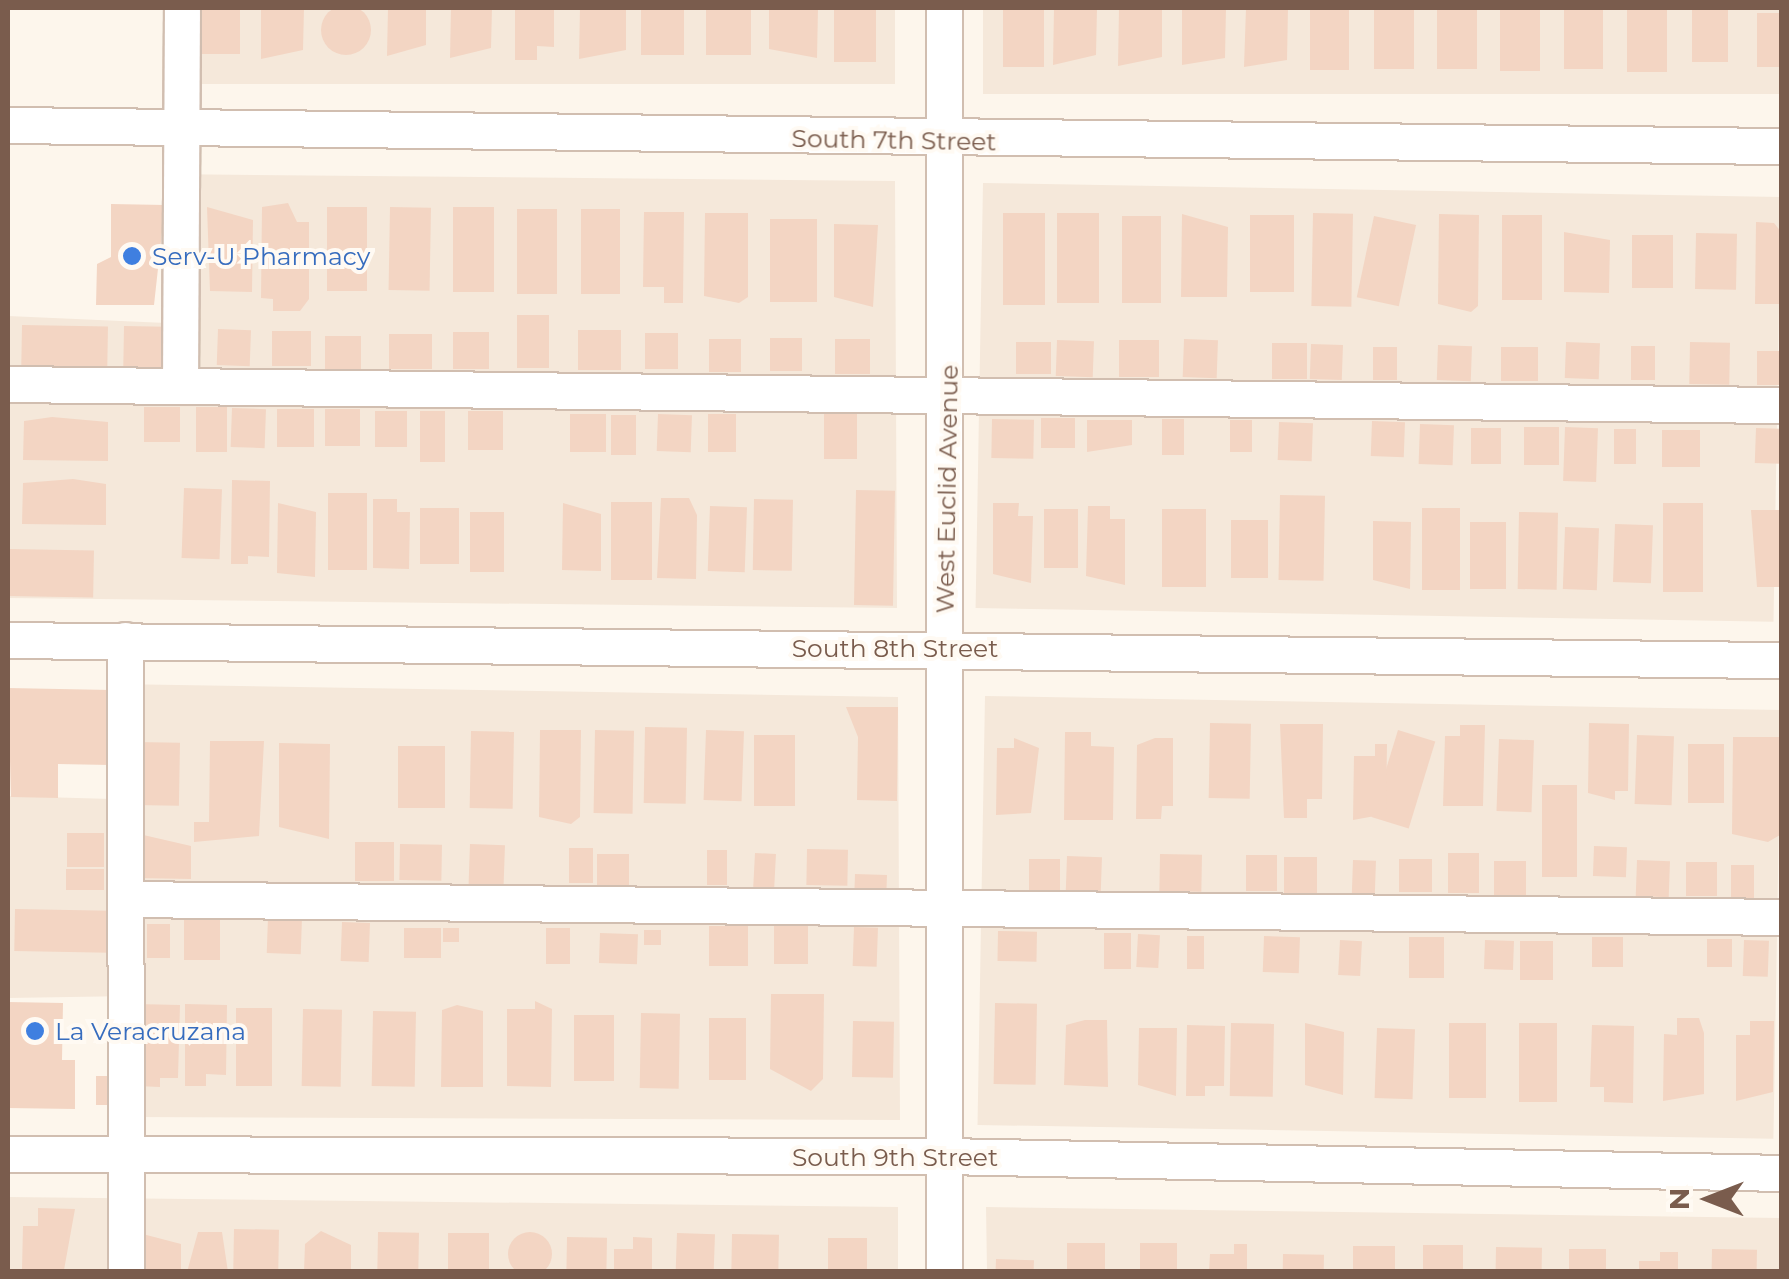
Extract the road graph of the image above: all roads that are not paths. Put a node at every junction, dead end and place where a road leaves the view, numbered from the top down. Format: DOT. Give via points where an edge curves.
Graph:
graph roads {
  1 [pos="182,8"];
  2 [pos="944,8"];
  3 [pos="8,125"];
  4 [pos="181,128"];
  5 [pos="946,141"];
  6 [pos="1782,146"];
  7 [pos="8,384"];
  8 [pos="180,385"];
  9 [pos="949,395"];
  10 [pos="1782,405"];
  11 [pos="8,640"];
  12 [pos="125,640"];
  13 [pos="944,649"];
  14 [pos="1782,660"];
  15 [pos="125,900"];
  16 [pos="946,902"];
  17 [pos="1782,917"];
  18 [pos="8,1154"];
  19 [pos="127,1156"];
  20 [pos="944,1156"];
  21 [pos="1782,1173"];
  22 [pos="126,1272"];
  23 [pos="944,1272"];
  1 -- 4 [label="street"];
  2 -- 5 [label="street, West Euclid Avenue"];
  3 -- 4 [label="street, South 7th Street"];
  4 -- 5 [label="street, South 7th Street"];
  4 -- 8 [label="street"];
  5 -- 6 [label="street, South 7th Street"];
  5 -- 9 [label="street, West Euclid Avenue"];
  7 -- 8 [label="street"];
  8 -- 9 [label="street"];
  9 -- 10 [label="street"];
  9 -- 13 [label="street, West Euclid Avenue"];
  11 -- 12 [label="street, South 8th Street"];
  12 -- 13 [label="street, South 8th Street"];
  12 -- 15 [label="street"];
  13 -- 14 [label="street, South 8th Street"];
  13 -- 16 [label="street, West Euclid Avenue"];
  15 -- 16 [label="street"];
  15 -- 19 [label="street"];
  16 -- 17 [label="street"];
  16 -- 20 [label="street, West Euclid Avenue"];
  18 -- 19 [label="street, South 9th Street"];
  19 -- 20 [label="street, South 9th Street"];
  19 -- 22 [label="street"];
  20 -- 21 [label="street, South 9th Street"];
  20 -- 23 [label="street, West Euclid Avenue"];
}
